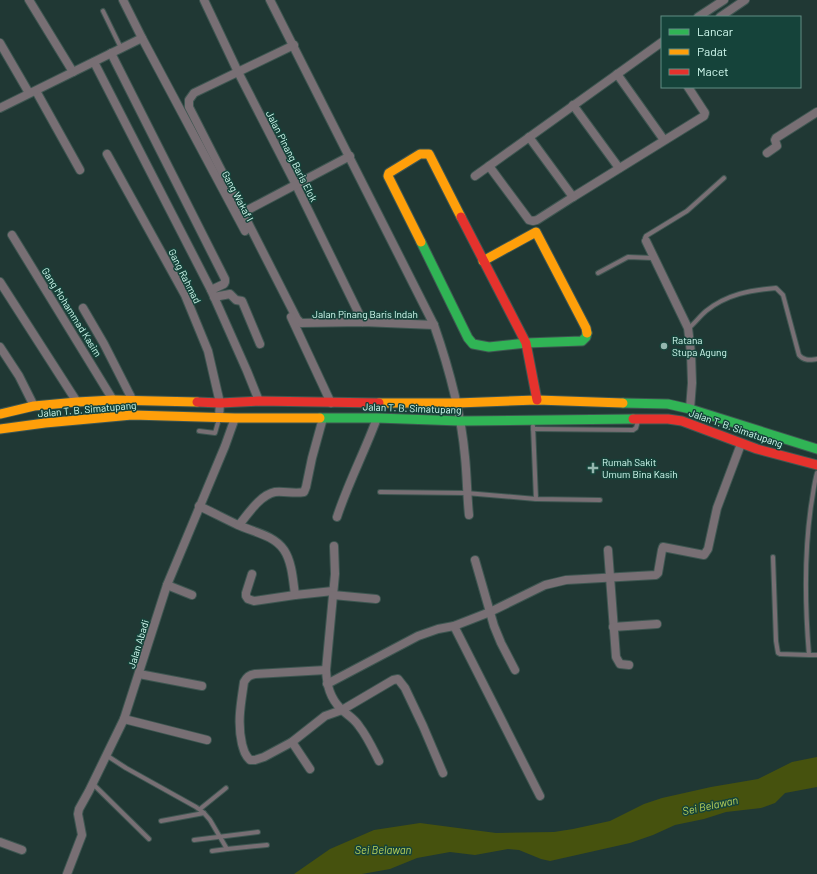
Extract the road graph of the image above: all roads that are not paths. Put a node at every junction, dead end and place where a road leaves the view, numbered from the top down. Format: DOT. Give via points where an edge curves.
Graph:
graph roads {
  1 [pos="29,0"];
  2 [pos="123,0"];
  3 [pos="204,0"];
  4 [pos="270,0"];
  5 [pos="724,0"];
  6 [pos="745,0"];
  7 [pos="103,11"];
  8 [pos="700,16"];
  9 [pos="721,16"];
  10 [pos="142,38"];
  11 [pos="0,43"];
  12 [pos="294,45"];
  13 [pos="661,45"];
  14 [pos="121,48"];
  15 [pos="111,53"];
  16 [pos="94,62"];
  17 [pos="73,72"];
  18 [pos="238,72"];
  19 [pos="617,74"];
  20 [pos="689,88"];
  21 [pos="32,92"];
  22 [pos="573,105"];
  23 [pos="0,108"];
  24 [pos="817,112"];
  25 [pos="529,137"];
  26 [pos="664,140"];
  27 [pos="767,153"];
  28 [pos="108,154"];
  29 [pos="350,156"];
  30 [pos="489,166"];
  31 [pos="619,168"];
  32 [pos="80,170"];
  33 [pos="475,176"];
  34 [pos="724,178"];
  35 [pos="296,185"];
  36 [pos="573,197"];
  37 [pos="242,214"];
  38 [pos="12,235"];
  39 [pos="646,242"];
  40 [pos="653,258"];
  41 [pos="482,261"];
  42 [pos="598,273"];
  43 [pos="0,282"];
  44 [pos="213,294"];
  45 [pos="83,308"];
  46 [pos="363,322"];
  47 [pos="434,324"];
  48 [pos="688,328"];
  49 [pos="526,343"];
  50 [pos="260,344"];
  51 [pos="0,347"];
  52 [pos="817,358"];
  53 [pos="113,400"];
  54 [pos="537,400"];
  55 [pos="134,401"];
  56 [pos="259,401"];
  57 [pos="77,402"];
  58 [pos="220,403"];
  59 [pos="331,403"];
  60 [pos="457,403"];
  61 [pos="34,406"];
  62 [pos="690,409"];
  63 [pos="0,414"];
  64 [pos="220,417"];
  65 [pos="235,418"];
  66 [pos="324,418"];
  67 [pos="377,418"];
  68 [pos="610,419"];
  69 [pos="638,419"];
  70 [pos="460,421"];
  71 [pos="533,424"];
  72 [pos="0,429"];
  73 [pos="610,430"];
  74 [pos="198,431"];
  75 [pos="760,432"];
  76 [pos="740,444"];
  77 [pos="757,449"];
  78 [pos="817,449"];
  79 [pos="817,465"];
  80 [pos="817,472"];
  81 [pos="380,492"];
  82 [pos="466,493"];
  83 [pos="536,499"];
  84 [pos="600,500"];
  85 [pos="199,506"];
  86 [pos="469,515"];
  87 [pos="337,517"];
  88 [pos="239,525"];
  89 [pos="334,546"];
  90 [pos="608,550"];
  91 [pos="773,557"];
  92 [pos="476,560"];
  93 [pos="252,574"];
  94 [pos="610,577"];
  95 [pos="167,585"];
  96 [pos="333,593"];
  97 [pos="295,594"];
  98 [pos="192,595"];
  99 [pos="376,599"];
  100 [pos="490,612"];
  101 [pos="657,624"];
  102 [pos="454,626"];
  103 [pos="613,626"];
  104 [pos="809,655"];
  105 [pos="817,655"];
  106 [pos="629,664"];
  107 [pos="326,670"];
  108 [pos="515,670"];
  109 [pos="139,674"];
  110 [pos="327,684"];
  111 [pos="202,686"];
  112 [pos="342,710"];
  113 [pos="124,719"];
  114 [pos="207,740"];
  115 [pos="292,742"];
  116 [pos="106,755"];
  117 [pos="379,761"];
  118 [pos="310,769"];
  119 [pos="443,773"];
  120 [pos="93,784"];
  121 [pos="226,788"];
  122 [pos="540,796"];
  123 [pos="200,810"];
  124 [pos="204,813"];
  125 [pos="161,821"];
  126 [pos="258,832"];
  127 [pos="220,837"];
  128 [pos="149,839"];
  129 [pos="194,840"];
  130 [pos="0,842"];
  131 [pos="267,845"];
  132 [pos="227,849"];
  133 [pos="22,850"];
  134 [pos="212,851"];
  135 [pos="67,874"];
  1 -- 17 [label="street"];
  2 -- 10 [label="street, Gang Wakaf I"];
  3 -- 18 [label="street, Jalan Pinang Baris Elok"];
  4 -- 12 [label="street"];
  5 -- 8 [label="street"];
  6 -- 9 [label="street"];
  7 -- 14 [label="lane"];
  10 -- 14 [label="street"];
  10 -- 59 [label="street, Gang Wakaf I" via="294,324"];
  11 -- 21 [label="street"];
  12 -- 18 [label="street"];
  12 -- 29 [label="street"];
  13 -- 19 [label="street"];
  14 -- 15 [label="street"];
  15 -- 16 [label="street"];
  15 -- 44 [label="street" via="225,279 224,284"];
  16 -- 17 [label="street"];
  16 -- 44 [label="street"];
  17 -- 21 [label="street"];
  18 -- 35 [label="street, Jalan Pinang Baris Elok"];
  18 -- 37 [label="street" via="194,93 189,107"];
  19 -- 22 [label="street"];
  19 -- 26 [label="street"];
  20 -- 26 [label="street" via="705,113 704,116"];
  21 -- 23 [label="street"];
  21 -- 32 [label="street"];
  22 -- 25 [label="street"];
  22 -- 31 [label="street"];
  24 -- 27 [label="street" via="776,138 777,146"];
  25 -- 30 [label="street"];
  25 -- 36 [label="street"];
  26 -- 31 [label="street"];
  28 -- 58 [label="street, Gang Rahmad" via="185,295 208,352"];
  29 -- 35 [label="street"];
  29 -- 47 [label="street"];
  30 -- 33 [label="street"];
  30 -- 36 [label="street" via="530,220 536,220"];
  31 -- 36 [label="street"];
  34 -- 39 [label="lane" via="687,211 646,236"];
  35 -- 37 [label="street"];
  35 -- 46 [label="street, Jalan Pinang Baris Elok"];
  37 -- 46 [label="street, Jalan Pinang Baris Indah" via="301,323"];
  38 -- 53 [label="street, Gang Mohammad Kasim"];
  39 -- 40 [label="street"];
  40 -- 42 [label="lane" via="628,257"];
  40 -- 48 [label="street"];
  41 -- 49 [label="main road"];
  41 -- 49 [label="main road" via="531,234 536,232 539,236 587,333 582,341"];
  41 -- 49 [label="main road" via="429,154 420,154 389,173 388,176 468,338 473,344 489,347"];
  43 -- 57 [label="street"];
  44 -- 50 [label="street" via="230,294 236,300 242,301"];
  44 -- 56 [label="street"];
  45 -- 55 [label="street"];
  46 -- 47 [label="street, Jalan Pinang Baris Indah"];
  47 -- 60 [label="street"];
  48 -- 52 [label="lane" via="706,310 726,298 746,291 776,288 783,295 799,355 806,360"];
  48 -- 62 [label="street" via="691,361"];
  49 -- 54 [label="main road"];
  51 -- 61 [label="street"];
  53 -- 55 [label="main road, Jalan T. B. Simatupang"];
  53 -- 57 [label="main road, Jalan T. B. Simatupang"];
  54 -- 60 [label="main road, Jalan T. B. Simatupang"];
  54 -- 62 [label="main road, Jalan T. B. Simatupang" via="668,404"];
  55 -- 58 [label="main road, Jalan T. B. Simatupang"];
  56 -- 58 [label="main road, Jalan T. B. Simatupang"];
  56 -- 59 [label="main road, Jalan T. B. Simatupang"];
  57 -- 61 [label="main road, Jalan T. B. Simatupang"];
  58 -- 64 [label="street, Gang Rahmad"];
  59 -- 60 [label="main road, Jalan T. B. Simatupang"];
  60 -- 70 [label="street"];
  61 -- 63 [label="main road, Jalan T. B. Simatupang"];
  62 -- 75 [label="main road, Jalan T. B. Simatupang"];
  64 -- 65 [label="main road, Jalan T. B. Simatupang"];
  64 -- 72 [label="main road, Jalan T. B. Simatupang" via="132,415"];
  64 -- 74 [label="lane" via="215,433"];
  65 -- 66 [label="main road, Jalan T. B. Simatupang"];
  65 -- 85 [label="street, Jalan Abadi"];
  66 -- 67 [label="main road, Jalan T. B. Simatupang"];
  66 -- 88 [label="street" via="304,492 276,492 267,495"];
  67 -- 70 [label="main road, Jalan T. B. Simatupang"];
  67 -- 87 [label="street"];
  68 -- 69 [label="main road, Jalan T. B. Simatupang"];
  68 -- 71 [label="main road, Jalan T. B. Simatupang"];
  68 -- 73 [label="lane"];
  69 -- 73 [label="lane" via="635,430"];
  69 -- 76 [label="main road, Jalan T. B. Simatupang" via="682,421"];
  70 -- 71 [label="main road, Jalan T. B. Simatupang"];
  70 -- 82 [label="street" via="466,458"];
  71 -- 73 [label="lane"];
  71 -- 83 [label="lane"];
  75 -- 77 [label="main road"];
  75 -- 78 [label="main road, Jalan T. B. Simatupang"];
  76 -- 77 [label="main road, Jalan T. B. Simatupang"];
  76 -- 94 [label="street" via="717,508 706,554 663,547 656,575"];
  77 -- 79 [label="main road, Jalan T. B. Simatupang"];
  80 -- 104 [label="lane" via="806,561"];
  81 -- 82 [label="lane"];
  82 -- 83 [label="lane"];
  82 -- 86 [label="street"];
  83 -- 84 [label="lane"];
  85 -- 88 [label="street"];
  85 -- 95 [label="street, Jalan Abadi"];
  88 -- 97 [label="street" via="271,538 284,549 289,561"];
  89 -- 96 [label="street"];
  90 -- 94 [label="street"];
  91 -- 104 [label="lane" via="778,653"];
  92 -- 100 [label="street"];
  93 -- 97 [label="street" via="246,593 250,600"];
  94 -- 100 [label="street" via="566,580 545,585"];
  94 -- 103 [label="street"];
  95 -- 98 [label="street"];
  95 -- 109 [label="street, Jalan Abadi"];
  96 -- 97 [label="street"];
  96 -- 99 [label="street"];
  96 -- 107 [label="street"];
  100 -- 102 [label="street"];
  100 -- 108 [label="street" via="501,643"];
  101 -- 103 [label="street"];
  102 -- 110 [label="street" via="418,636"];
  102 -- 122 [label="street"];
  103 -- 106 [label="street" via="617,659 620,664"];
  104 -- 105 [label="lane"];
  107 -- 110 [label="street"];
  107 -- 115 [label="street" via="255,674 250,675 244,682 239,732 246,756 250,760 255,760"];
  109 -- 111 [label="street"];
  109 -- 113 [label="street, Jalan Abadi"];
  110 -- 112 [label="street" via="331,697"];
  112 -- 115 [label="street" via="325,716"];
  112 -- 117 [label="street" via="352,716 360,726"];
  112 -- 119 [label="street" via="398,679 424,726"];
  113 -- 114 [label="street"];
  113 -- 116 [label="street, Jalan Abadi"];
  115 -- 118 [label="street"];
  116 -- 120 [label="street, Jalan Abadi"];
  116 -- 123 [label="lane"];
  120 -- 128 [label="lane"];
  120 -- 135 [label="street, Jalan Abadi" via="78,810 82,835"];
  121 -- 123 [label="lane"];
  123 -- 124 [label="lane"];
  124 -- 125 [label="lane"];
  124 -- 127 [label="lane"];
  126 -- 127 [label="lane"];
  127 -- 129 [label="lane"];
  127 -- 132 [label="lane"];
  130 -- 133 [label="street"];
  131 -- 132 [label="lane"];
  132 -- 134 [label="lane"];
}
